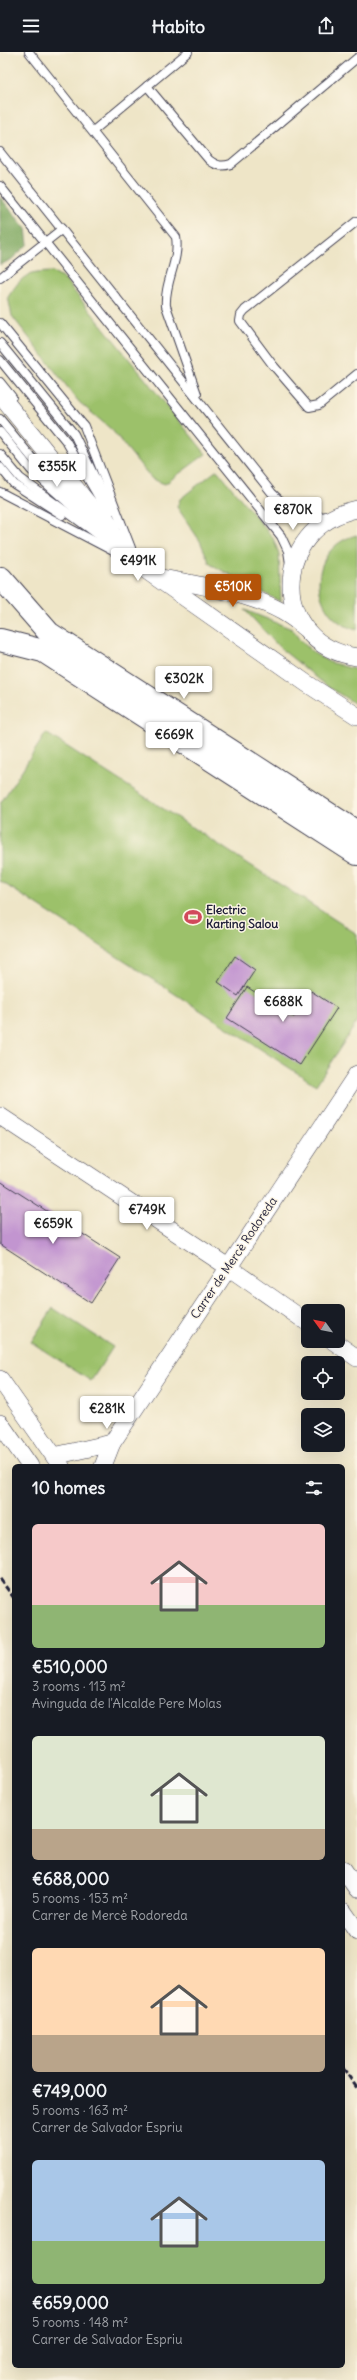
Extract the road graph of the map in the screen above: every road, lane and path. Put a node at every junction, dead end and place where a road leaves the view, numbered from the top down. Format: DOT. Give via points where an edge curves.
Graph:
graph roads {
  1 [pos="29,52"];
  2 [pos="188,52"];
  3 [pos="357,58"];
  4 [pos="147,86"];
  5 [pos="93,131"];
  6 [pos="0,152"];
  7 [pos="0,186"];
  8 [pos="357,221"];
  9 [pos="62,229"];
  10 [pos="45,242"];
  11 [pos="0,278"];
  12 [pos="0,323"];
  13 [pos="0,343"];
  14 [pos="0,360"];
  15 [pos="357,374"];
  16 [pos="0,382"];
  17 [pos="0,395"];
  18 [pos="199,400"];
  19 [pos="0,418"];
  20 [pos="0,432"];
  21 [pos="0,454"];
  22 [pos="0,467"];
  23 [pos="0,492"];
  24 [pos="357,504"];
  25 [pos="357,509"];
  26 [pos="337,514"];
  27 [pos="137,564"];
  28 [pos="156,577"];
  29 [pos="290,579"];
  30 [pos="0,581"];
  31 [pos="314,638"];
  32 [pos="0,640"];
  33 [pos="334,651"];
  34 [pos="357,657"];
  35 [pos="357,664"];
  36 [pos="357,716"];
  37 [pos="357,832"];
  38 [pos="357,854"];
  39 [pos="357,1074"];
  40 [pos="0,1116"];
  41 [pos="228,1267"];
  42 [pos="301,1318"];
  43 [pos="343,1348"];
  44 [pos="357,1358"];
  45 [pos="0,1379"];
  46 [pos="0,1423"];
  47 [pos="112,1443"];
  48 [pos="58,1461"];
  49 [pos="29,1464"];
  50 [pos="104,1464"];
  51 [pos="345,1872"];
  52 [pos="357,1889"];
  53 [pos="345,1914"];
  54 [pos="357,1931"];
  1 -- 5 [label="lane"];
  2 -- 4 [label="lane"];
  3 -- 4 [label="lane" via="231,164 224,166 216,165 209,160"];
  4 -- 5 [label="lane"];
  5 -- 18 [label="lane" via="176,237 177,253 165,296 166,306"];
  6 -- 9 [label="lane"];
  7 -- 10 [label="lane"];
  8 -- 15 [label="lane" via="240,315 240,321 272,364 309,407 319,405"];
  9 -- 10 [label="lane"];
  9 -- 18 [label="lane"];
  10 -- 11 [label="lane"];
  10 -- 29 [label="lane" via="281,536 289,556"];
  12 -- 27 [label="lane" via="84,426"];
  13 -- 27 [label="lane" via="74,434"];
  14 -- 27 [label="lane" via="66,441"];
  16 -- 27 [label="lane" via="55,450"];
  17 -- 27 [label="street"];
  18 -- 26 [label="lane" via="281,501 310,517"];
  19 -- 27 [label="lane" via="37,464"];
  20 -- 27 [label="lane" via="31,470"];
  21 -- 27 [label="lane" via="20,478"];
  22 -- 27 [label="lane" via="14,484"];
  23 -- 27 [label="lane"];
  24 -- 26 [label="lane"];
  25 -- 26 [label="street"];
  26 -- 29 [label="street" via="319,525 304,540 295,559"];
  27 -- 28 [label="street"];
  28 -- 31 [label="street" via="229,591 290,616"];
  28 -- 36 [label="street"];
  29 -- 31 [label="street" via="293,601 300,621"];
  30 -- 37 [label="street" via="49,633"];
  31 -- 33 [label="street"];
  32 -- 38 [label="street" via="43,651"];
  33 -- 34 [label="street"];
  33 -- 35 [label="lane"];
  39 -- 41 [label="street, Carrer de Mercè Rodoreda"];
  40 -- 41 [label="street"];
  41 -- 42 [label="street"];
  41 -- 47 [label="street, Carrer de Mercè Rodoreda"];
  43 -- 44 [label="street"];
  45 -- 48 [label="street"];
  46 -- 49 [label="street"];
  47 -- 48 [label="street"];
  47 -- 50 [label="street, Carrer de Mercè Rodoreda"];
  51 -- 52 [label="street"];
  53 -- 54 [label="street"];
}
